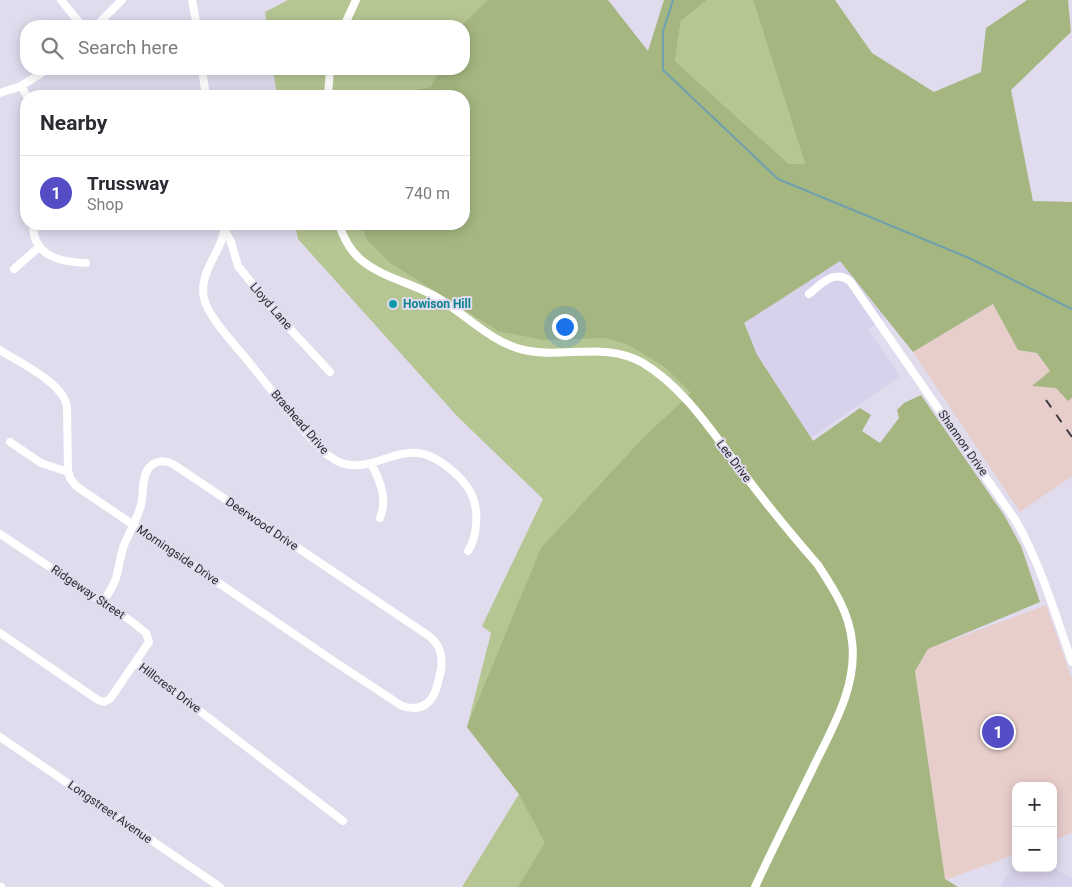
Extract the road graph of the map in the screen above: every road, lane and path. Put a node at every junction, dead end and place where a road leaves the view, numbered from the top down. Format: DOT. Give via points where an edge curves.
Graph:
graph roads {
  1 [pos="61,0"];
  2 [pos="122,0"];
  3 [pos="192,0"];
  4 [pos="356,0"];
  5 [pos="77,20"];
  6 [pos="102,20"];
  7 [pos="196,20"];
  8 [pos="347,20"];
  9 [pos="38,75"];
  10 [pos="203,75"];
  11 [pos="330,75"];
  12 [pos="21,86"];
  13 [pos="23,90"];
  14 [pos="205,90"];
  15 [pos="328,90"];
  16 [pos="0,93"];
  17 [pos="34,230"];
  18 [pos="224,230"];
  19 [pos="226,230"];
  20 [pos="341,230"];
  21 [pos="39,247"];
  22 [pos="86,263"];
  23 [pos="14,269"];
  24 [pos="808,294"];
  25 [pos="0,350"];
  26 [pos="330,372"];
  27 [pos="10,442"];
  28 [pos="371,463"];
  29 [pos="68,472"];
  30 [pos="380,518"];
  31 [pos="133,525"];
  32 [pos="1,536"];
  33 [pos="468,551"];
  34 [pos="104,602"];
  35 [pos="0,633"];
  36 [pos="136,662"];
  37 [pos="1072,662"];
  38 [pos="426,704"];
  39 [pos="0,737"];
  40 [pos="343,821"];
  41 [pos="220,887"];
  42 [pos="754,887"];
  1 -- 5 [label="street"];
  2 -- 6 [label="street"];
  3 -- 7 [label="street"];
  4 -- 8 [label="street"];
  9 -- 12 [label="street"];
  10 -- 14 [label="street"];
  11 -- 15 [label="street"];
  12 -- 13 [label="street"];
  12 -- 16 [label="street"];
  17 -- 21 [label="street"];
  18 -- 28 [label="street, Braehead Drive" via="204,279 204,302 212,316 322,451 342,463"];
  19 -- 26 [label="street, Lloyd Lane" via="238,266 278,317"];
  20 -- 42 [label="street, Lee Drive" via="347,244 370,266 438,298 503,343 538,352 614,352 630,356 653,370 695,410 828,579 851,630 850,682 836,721"];
  21 -- 22 [label="street" via="56,258"];
  21 -- 23 [label="street"];
  24 -- 37 [label="street, Shannon Drive" via="835,276 850,281 1030,544"];
  25 -- 29 [label="street" via="40,375 65,397"];
  27 -- 29 [label="street" via="41,463"];
  28 -- 30 [label="street" via="383,496"];
  28 -- 33 [label="street, Braehead Drive" via="418,452 449,468 467,487 474,502 474,534"];
  29 -- 31 [label="street, Morningside Drive" via="76,486"];
  31 -- 34 [label="street, Deerwood Drive"];
  31 -- 38 [label="street, Morningside Drive" via="392,700 407,707"];
  31 -- 38 [label="street, Deerwood Drive" via="138,518 144,478 149,467 162,461 173,464 429,636 438,646 442,664 437,689"];
  32 -- 34 [label="street, Ridgeway Street"];
  34 -- 36 [label="street, Ridgeway Street" via="148,634 148,645"];
  35 -- 36 [label="street, Hillcrest Drive" via="104,702 110,699"];
  36 -- 40 [label="street, Hillcrest Drive"];
  39 -- 41 [label="street, Longstreet Avenue"];
}
